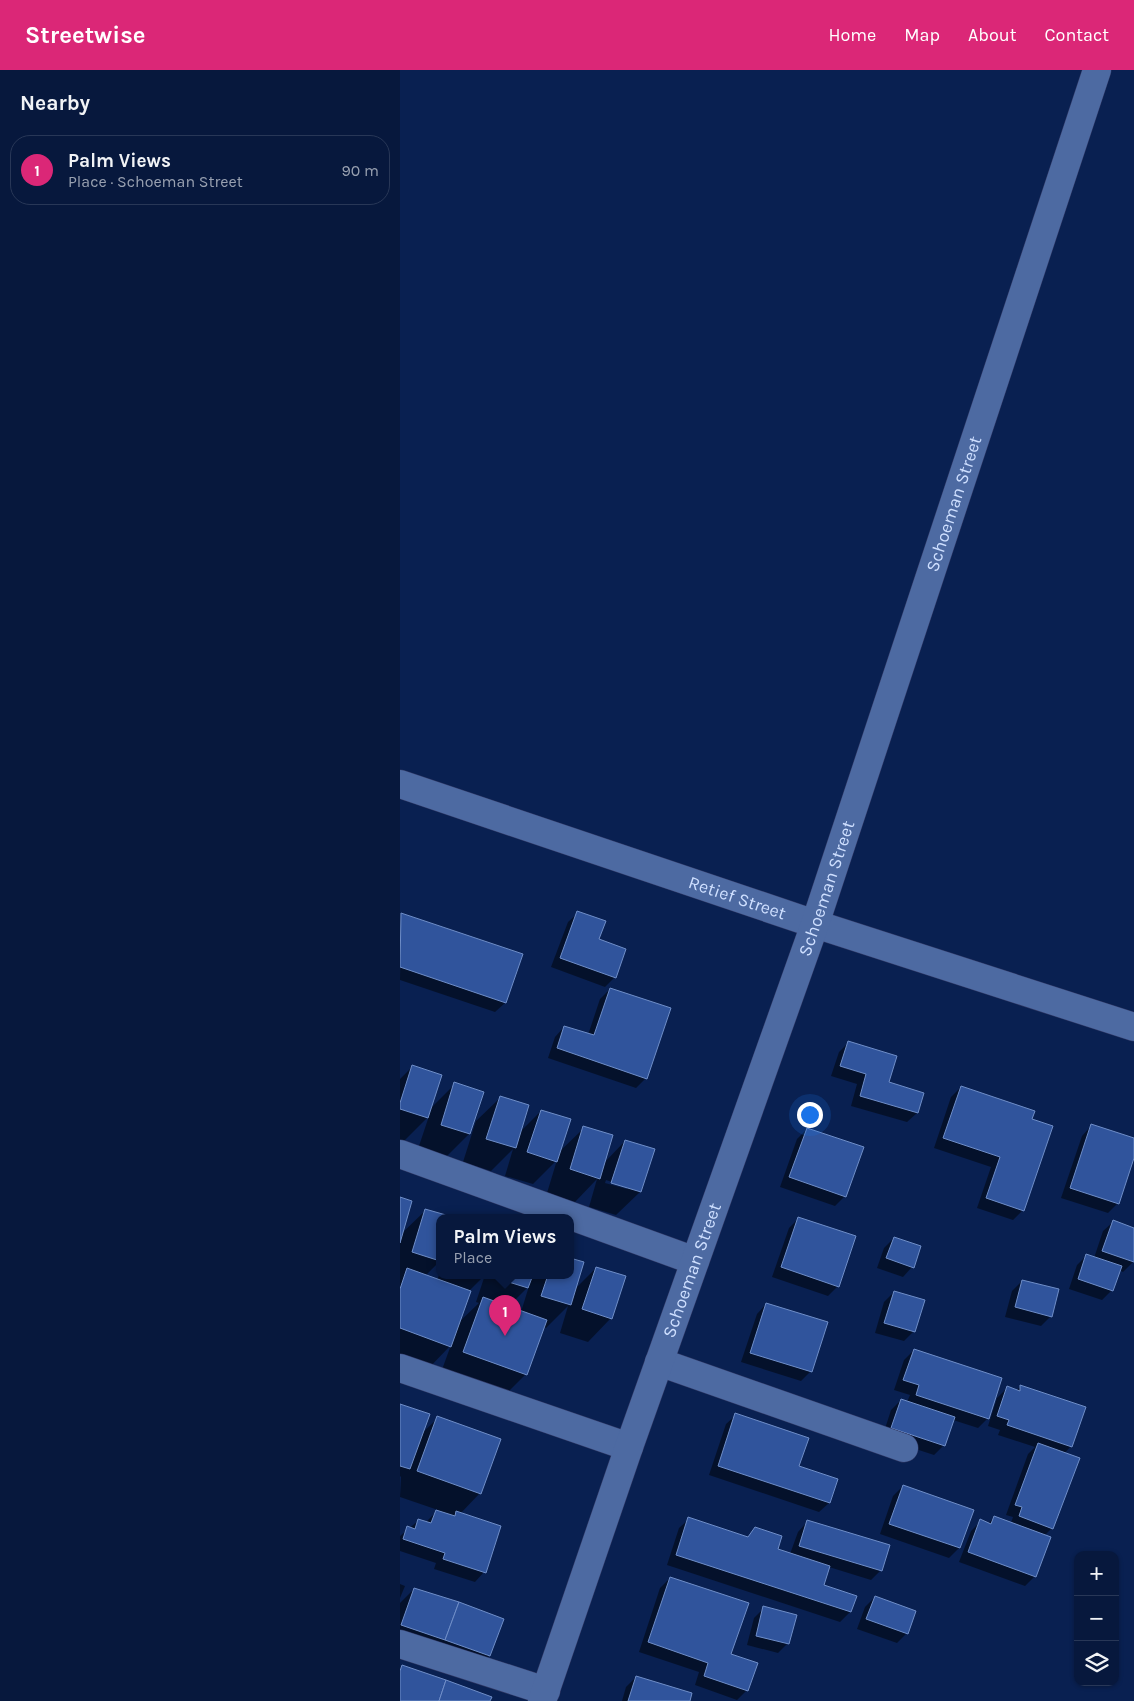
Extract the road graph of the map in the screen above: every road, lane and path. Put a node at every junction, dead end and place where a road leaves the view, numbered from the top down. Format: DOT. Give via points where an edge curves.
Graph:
graph roads {
  1 [pos="1097,70"];
  2 [pos="400,784"];
  3 [pos="815,924"];
  4 [pos="1134,1027"];
  5 [pos="400,1154"];
  6 [pos="565,1214"];
  7 [pos="574,1217"];
  8 [pos="695,1261"];
  9 [pos="659,1362"];
  10 [pos="400,1368"];
  11 [pos="629,1447"];
  12 [pos="904,1448"];
  13 [pos="400,1644"];
  14 [pos="544,1696"];
  1 -- 3 [label="street, Schoeman Street"];
  2 -- 3 [label="street, Retief Street"];
  3 -- 4 [label="street, Retief Street"];
  3 -- 8 [label="street, Schoeman Street"];
  5 -- 6 [label="street"];
  7 -- 8 [label="street"];
  8 -- 9 [label="street, Schoeman Street"];
  9 -- 11 [label="street, Schoeman Street"];
  9 -- 12 [label="street"];
  10 -- 11 [label="street"];
  11 -- 14 [label="street, Schoeman Street"];
  13 -- 14 [label="street"];
}
